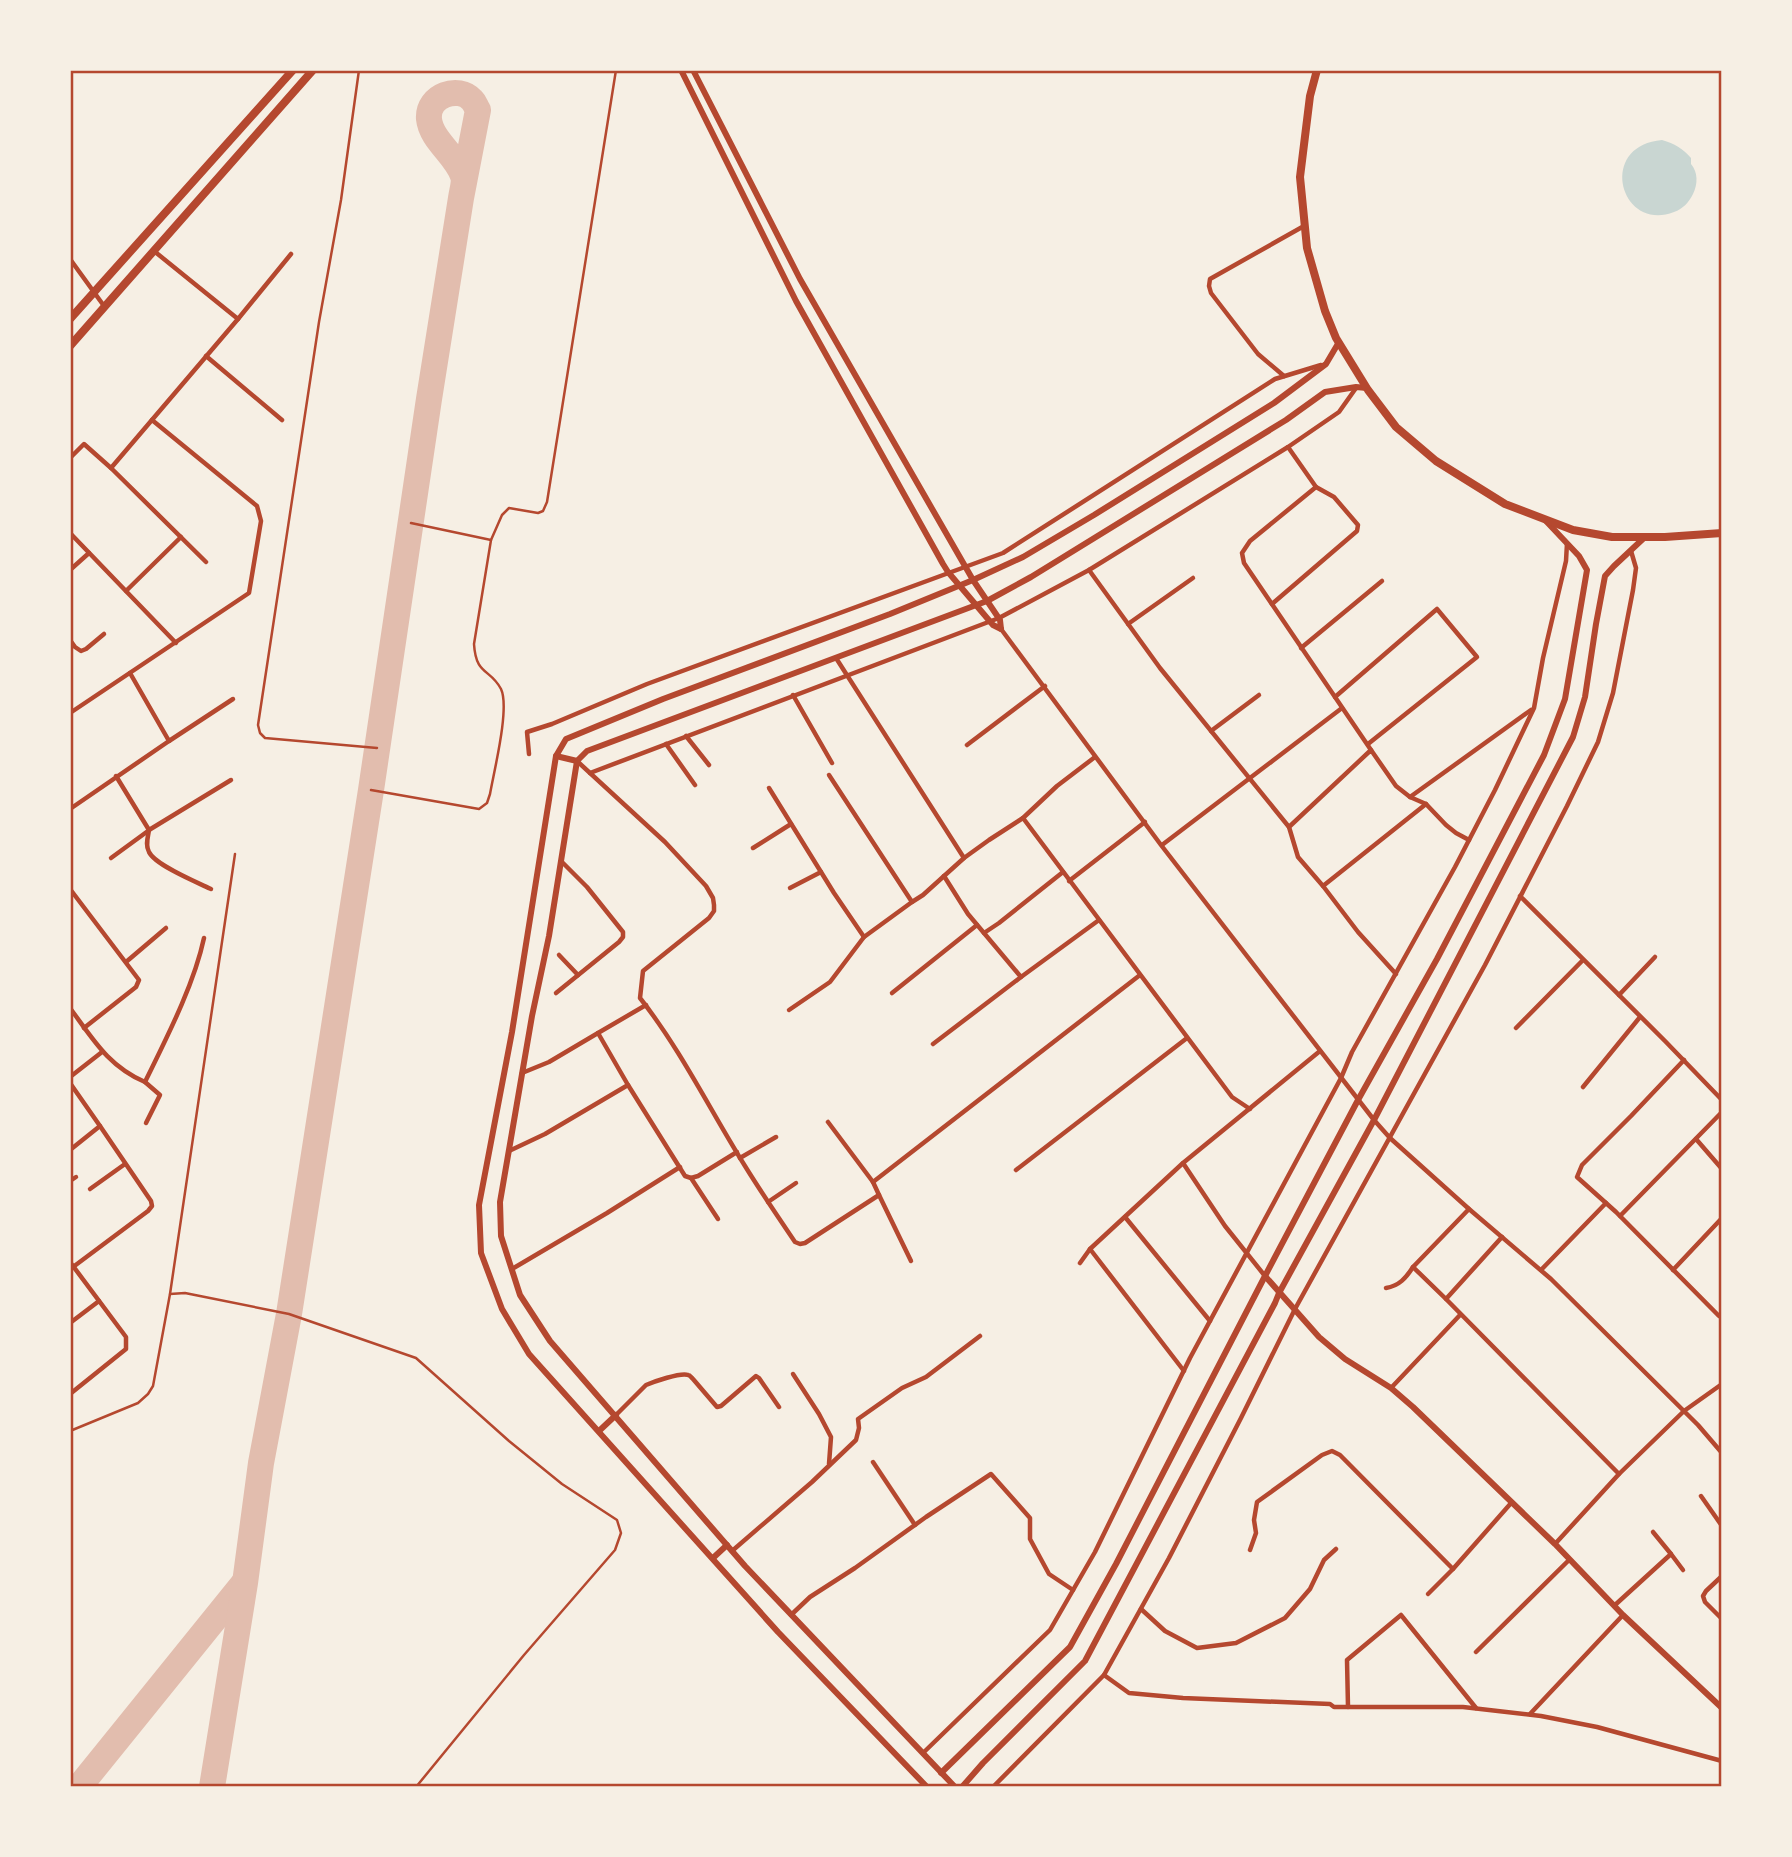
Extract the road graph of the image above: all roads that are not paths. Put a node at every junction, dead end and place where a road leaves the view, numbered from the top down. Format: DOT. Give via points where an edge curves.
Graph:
graph roads {
  1 [pos="293,70"];
  2 [pos="313,70"];
  3 [pos="359,70"];
  4 [pos="616,70"];
  5 [pos="681,70"];
  6 [pos="693,70"];
  7 [pos="1317,70"];
  8 [pos="1305,226"];
  9 [pos="153,250"];
  10 [pos="291,254"];
  11 [pos="70,259"];
  12 [pos="94,292"];
  13 [pos="105,307"];
  14 [pos="70,319"];
  15 [pos="237,319"];
  16 [pos="1339,342"];
  17 [pos="70,346"];
  18 [pos="206,356"];
  19 [pos="1325,364"];
  20 [pos="1284,376"];
  21 [pos="1356,387"];
  22 [pos="1367,388"];
  23 [pos="152,420"];
  24 [pos="282,420"];
  25 [pos="1288,447"];
  26 [pos="70,458"];
  27 [pos="111,468"];
  28 [pos="1316,487"];
  29 [pos="1544,519"];
  30 [pos="411,523"];
  31 [pos="70,533"];
  32 [pos="1722,533"];
  33 [pos="181,537"];
  34 [pos="1646,537"];
  35 [pos="491,540"];
  36 [pos="1567,542"];
  37 [pos="1631,550"];
  38 [pos="89,553"];
  39 [pos="206,562"];
  40 [pos="965,566"];
  41 [pos="70,570"];
  42 [pos="1089,570"];
  43 [pos="948,572"];
  44 [pos="1193,578"];
  45 [pos="973,580"];
  46 [pos="1382,581"];
  47 [pos="959,586"];
  48 [pos="126,591"];
  49 [pos="987,601"];
  50 [pos="1272,604"];
  51 [pos="976,606"];
  52 [pos="999,618"];
  53 [pos="990,622"];
  54 [pos="1128,624"];
  55 [pos="1002,629"];
  56 [pos="104,634"];
  57 [pos="70,640"];
  58 [pos="176,643"];
  59 [pos="1301,648"];
  60 [pos="836,657"];
  61 [pos="130,673"];
  62 [pos="847,675"];
  63 [pos="1045,686"];
  64 [pos="793,695"];
  65 [pos="1259,695"];
  66 [pos="1335,697"];
  67 [pos="233,699"];
  68 [pos="1342,708"];
  69 [pos="1534,708"];
  70 [pos="70,713"];
  71 [pos="1211,731"];
  72 [pos="687,736"];
  73 [pos="169,741"];
  74 [pos="666,744"];
  75 [pos="967,745"];
  76 [pos="1369,747"];
  77 [pos="377,748"];
  78 [pos="529,754"];
  79 [pos="556,756"];
  80 [pos="1095,757"];
  81 [pos="577,761"];
  82 [pos="832,763"];
  83 [pos="709,765"];
  84 [pos="590,773"];
  85 [pos="829,775"];
  86 [pos="116,776"];
  87 [pos="1249,779"];
  88 [pos="231,780"];
  89 [pos="695,785"];
  90 [pos="768,788"];
  91 [pos="371,790"];
  92 [pos="1410,797"];
  93 [pos="1426,804"];
  94 [pos="70,809"];
  95 [pos="1023,818"];
  96 [pos="1145,822"];
  97 [pos="791,824"];
  98 [pos="1289,827"];
  99 [pos="149,830"];
  100 [pos="1469,839"];
  101 [pos="1161,845"];
  102 [pos="753,848"];
  103 [pos="235,854"];
  104 [pos="111,858"];
  105 [pos="964,858"];
  106 [pos="561,861"];
  107 [pos="821,872"];
  108 [pos="1063,872"];
  109 [pos="944,876"];
  110 [pos="1069,881"];
  111 [pos="1323,886"];
  112 [pos="790,888"];
  113 [pos="70,889"];
  114 [pos="211,889"];
  115 [pos="1520,896"];
  116 [pos="912,902"];
  117 [pos="1099,920"];
  118 [pos="978,925"];
  119 [pos="166,928"];
  120 [pos="984,933"];
  121 [pos="864,937"];
  122 [pos="204,938"];
  123 [pos="559,955"];
  124 [pos="1655,957"];
  125 [pos="1583,960"];
  126 [pos="126,962"];
  127 [pos="1395,974"];
  128 [pos="578,975"];
  129 [pos="1140,975"];
  130 [pos="1021,977"];
  131 [pos="556,993"];
  132 [pos="892,993"];
  133 [pos="1619,995"];
  134 [pos="646,1005"];
  135 [pos="70,1008"];
  136 [pos="789,1010"];
  137 [pos="1640,1017"];
  138 [pos="84,1028"];
  139 [pos="1516,1028"];
  140 [pos="598,1033"];
  141 [pos="1187,1038"];
  142 [pos="933,1044"];
  143 [pos="1320,1051"];
  144 [pos="102,1052"];
  145 [pos="1684,1060"];
  146 [pos="522,1073"];
  147 [pos="70,1077"];
  148 [pos="1341,1078"];
  149 [pos="145,1082"];
  150 [pos="70,1083"];
  151 [pos="628,1085"];
  152 [pos="1583,1087"];
  153 [pos="1358,1100"];
  154 [pos="1722,1100"];
  155 [pos="1250,1109"];
  156 [pos="1722,1112"];
  157 [pos="1374,1120"];
  158 [pos="828,1122"];
  159 [pos="146,1123"];
  160 [pos="100,1126"];
  161 [pos="776,1137"];
  162 [pos="1390,1138"];
  163 [pos="1696,1139"];
  164 [pos="70,1150"];
  165 [pos="508,1152"];
  166 [pos="739,1155"];
  167 [pos="1183,1163"];
  168 [pos="125,1164"];
  169 [pos="680,1167"];
  170 [pos="1016,1170"];
  171 [pos="1722,1170"];
  172 [pos="76,1177"];
  173 [pos="691,1178"];
  174 [pos="70,1181"];
  175 [pos="873,1182"];
  176 [pos="796,1183"];
  177 [pos="90,1189"];
  178 [pos="879,1195"];
  179 [pos="768,1202"];
  180 [pos="1606,1203"];
  181 [pos="1469,1209"];
  182 [pos="1620,1216"];
  183 [pos="1125,1217"];
  184 [pos="1722,1218"];
  185 [pos="718,1219"];
  186 [pos="1502,1237"];
  187 [pos="1090,1249"];
  188 [pos="1247,1253"];
  189 [pos="911,1261"];
  190 [pos="72,1264"];
  191 [pos="1080,1264"];
  192 [pos="1413,1267"];
  193 [pos="512,1269"];
  194 [pos="1541,1269"];
  195 [pos="1673,1270"];
  196 [pos="1265,1276"];
  197 [pos="1386,1288"];
  198 [pos="1279,1293"];
  199 [pos="170,1294"];
  200 [pos="1446,1299"];
  201 [pos="99,1301"];
  202 [pos="1294,1309"];
  203 [pos="1460,1315"];
  204 [pos="1721,1316"];
  205 [pos="1210,1321"];
  206 [pos="70,1323"];
  207 [pos="980,1336"];
  208 [pos="1184,1371"];
  209 [pos="793,1374"];
  210 [pos="1722,1384"];
  211 [pos="1391,1388"];
  212 [pos="70,1394"];
  213 [pos="779,1407"];
  214 [pos="1684,1411"];
  215 [pos="616,1416"];
  216 [pos="70,1431"];
  217 [pos="599,1431"];
  218 [pos="1722,1453"];
  219 [pos="873,1462"];
  220 [pos="829,1466"];
  221 [pos="1619,1474"];
  222 [pos="1701,1496"];
  223 [pos="1512,1502"];
  224 [pos="915,1525"];
  225 [pos="1722,1526"];
  226 [pos="1653,1532"];
  227 [pos="1555,1544"];
  228 [pos="730,1548"];
  229 [pos="1336,1549"];
  230 [pos="1250,1550"];
  231 [pos="1671,1555"];
  232 [pos="713,1558"];
  233 [pos="1569,1560"];
  234 [pos="1453,1569"];
  235 [pos="1683,1570"];
  236 [pos="1722,1577"];
  237 [pos="1073,1590"];
  238 [pos="1428,1594"];
  239 [pos="1615,1605"];
  240 [pos="1140,1609"];
  241 [pos="791,1615"];
  242 [pos="1623,1615"];
  243 [pos="1722,1619"];
  244 [pos="1476,1652"];
  245 [pos="1104,1675"];
  246 [pos="1721,1706"];
  247 [pos="1348,1707"];
  248 [pos="1476,1708"];
  249 [pos="1530,1714"];
  250 [pos="922,1753"];
  251 [pos="1722,1761"];
  252 [pos="941,1773"];
  253 [pos="950,1785"];
  254 [pos="416,1787"];
  255 [pos="787,1787"];
  256 [pos="814,1787"];
  257 [pos="927,1787"];
  258 [pos="962,1787"];
  259 [pos="993,1787"];
  1 -- 12 [label="main road"];
  2 -- 9 [label="main road"];
  3 -- 77 [label="lane" via="258,725 265,738"];
  4 -- 35 [label="lane" via="547,502 538,513 509,508"];
  5 -- 43 [label="street" via="796,301"];
  6 -- 40 [label="street" via="800,279"];
  7 -- 8 [label="main road" via="1300,177"];
  8 -- 16 [label="main road" via="1325,311"];
  8 -- 20 [label="street" via="1210,279 1209,286 1258,354"];
  9 -- 13 [label="main road"];
  9 -- 15 [label="street"];
  10 -- 15 [label="street"];
  11 -- 12 [label="street"];
  12 -- 13 [label="street"];
  12 -- 14 [label="main road"];
  13 -- 17 [label="main road"];
  15 -- 18 [label="street"];
  16 -- 19 [label="street"];
  16 -- 22 [label="main road"];
  18 -- 23 [label="street"];
  18 -- 24 [label="street"];
  19 -- 20 [label="street"];
  19 -- 45 [label="street" via="1274,403 1094,515 1023,558"];
  20 -- 40 [label="street" via="1003,553"];
  21 -- 22 [label="street"];
  21 -- 25 [label="street" via="1339,412"];
  21 -- 49 [label="street" via="1325,392"];
  22 -- 29 [label="main road" via="1396,426 1436,461 1505,505"];
  23 -- 27 [label="street"];
  23 -- 58 [label="street" via="257,506 261,521 249,593"];
  25 -- 28 [label="street"];
  25 -- 42 [label="street"];
  26 -- 27 [label="street" via="84,444"];
  27 -- 33 [label="street"];
  28 -- 50 [label="street" via="1250,541 1242,553"];
  28 -- 50 [label="street" via="1334,497 1358,524 1357,531"];
  29 -- 34 [label="main road" via="1612,537"];
  29 -- 36 [label="street"];
  30 -- 35 [label="lane"];
  31 -- 38 [label="street"];
  32 -- 34 [label="main road"];
  33 -- 39 [label="street"];
  33 -- 48 [label="street"];
  34 -- 37 [label="street"];
  35 -- 91 [label="lane" via="474,643 480,668 503,696 503,726 487,803 479,809"];
  36 -- 69 [label="street"];
  36 -- 153 [label="street" via="1587,570 1565,699 1544,755"];
  37 -- 115 [label="street" via="1636,568 1633,590 1598,742"];
  37 -- 157 [label="street" via="1605,576 1585,697 1573,737"];
  38 -- 41 [label="street"];
  38 -- 48 [label="street"];
  40 -- 43 [label="street"];
  40 -- 45 [label="street"];
  42 -- 52 [label="street"];
  42 -- 54 [label="street"];
  43 -- 47 [label="street"];
  43 -- 78 [label="street" via="527,732"];
  44 -- 54 [label="street"];
  45 -- 47 [label="street"];
  45 -- 49 [label="street"];
  46 -- 59 [label="street"];
  47 -- 51 [label="street"];
  47 -- 79 [label="street" via="566,739"];
  48 -- 58 [label="street"];
  49 -- 51 [label="street"];
  49 -- 52 [label="street"];
  50 -- 59 [label="street"];
  51 -- 53 [label="street"];
  51 -- 60 [label="street"];
  52 -- 53 [label="street"];
  52 -- 55 [label="street"];
  53 -- 55 [label="street"];
  53 -- 62 [label="street"];
  54 -- 71 [label="street"];
  55 -- 63 [label="street"];
  56 -- 57 [label="street" via="81,651"];
  58 -- 61 [label="street"];
  59 -- 66 [label="street"];
  60 -- 62 [label="street"];
  60 -- 81 [label="street" via="587,751"];
  61 -- 70 [label="street"];
  61 -- 73 [label="street"];
  62 -- 64 [label="street"];
  62 -- 105 [label="street"];
  63 -- 75 [label="street"];
  63 -- 80 [label="street"];
  64 -- 72 [label="street"];
  64 -- 82 [label="street"];
  65 -- 71 [label="street"];
  66 -- 68 [label="street"];
  66 -- 76 [label="street" via="1437,609 1477,657"];
  67 -- 73 [label="street"];
  68 -- 76 [label="street"];
  68 -- 87 [label="street"];
  69 -- 92 [label="street"];
  69 -- 100 [label="street"];
  71 -- 87 [label="street"];
  72 -- 74 [label="street"];
  72 -- 83 [label="street"];
  73 -- 86 [label="street"];
  74 -- 84 [label="street"];
  74 -- 89 [label="street"];
  76 -- 92 [label="street" via="1396,786"];
  76 -- 98 [label="street"];
  79 -- 81 [label="street"];
  79 -- 217 [label="street" via="480,1205 481,1253 502,1309 529,1354"];
  80 -- 95 [label="street"];
  80 -- 96 [label="street"];
  81 -- 84 [label="street"];
  81 -- 106 [label="street"];
  84 -- 134 [label="street" via="664,842 713,898 714,911 709,918 643,971 640,998"];
  85 -- 116 [label="street"];
  86 -- 94 [label="street"];
  86 -- 99 [label="street"];
  87 -- 98 [label="street"];
  87 -- 101 [label="street"];
  88 -- 99 [label="street"];
  90 -- 97 [label="street"];
  92 -- 93 [label="street"];
  93 -- 100 [label="street" via="1446,825"];
  93 -- 111 [label="street"];
  95 -- 105 [label="street"];
  95 -- 108 [label="street"];
  96 -- 101 [label="street"];
  96 -- 110 [label="street"];
  97 -- 102 [label="street"];
  97 -- 107 [label="street"];
  98 -- 111 [label="street" via="1298,857"];
  99 -- 104 [label="street"];
  99 -- 114 [label="street" via="148,852 156,861"];
  100 -- 127 [label="street"];
  101 -- 143 [label="street"];
  103 -- 199 [label="lane"];
  105 -- 109 [label="street"];
  106 -- 128 [label="street" via="623,932 620,942"];
  106 -- 146 [label="street"];
  107 -- 112 [label="street"];
  107 -- 121 [label="street"];
  108 -- 110 [label="street"];
  108 -- 120 [label="street"];
  109 -- 116 [label="street"];
  109 -- 118 [label="street"];
  110 -- 117 [label="street"];
  111 -- 127 [label="street"];
  113 -- 126 [label="street"];
  115 -- 125 [label="street"];
  115 -- 162 [label="street"];
  116 -- 121 [label="street"];
  117 -- 129 [label="street"];
  117 -- 130 [label="street"];
  118 -- 120 [label="street"];
  118 -- 132 [label="street"];
  119 -- 126 [label="street"];
  120 -- 130 [label="street"];
  121 -- 136 [label="street" via="830,982"];
  122 -- 149 [label="street" via="195,970"];
  123 -- 128 [label="street"];
  124 -- 133 [label="street"];
  125 -- 133 [label="street"];
  125 -- 139 [label="street"];
  126 -- 138 [label="street" via="139,980 136,987"];
  127 -- 148 [label="street"];
  128 -- 131 [label="street"];
  129 -- 141 [label="street"];
  129 -- 175 [label="street"];
  130 -- 142 [label="street"];
  133 -- 137 [label="street"];
  134 -- 140 [label="street"];
  134 -- 166 [label="street"];
  135 -- 138 [label="street"];
  137 -- 145 [label="street"];
  137 -- 152 [label="street"];
  138 -- 144 [label="street"];
  140 -- 146 [label="street"];
  140 -- 151 [label="street"];
  141 -- 155 [label="street" via="1232,1097"];
  141 -- 170 [label="street"];
  143 -- 148 [label="street"];
  143 -- 155 [label="street"];
  144 -- 147 [label="street"];
  144 -- 149 [label="street" via="126,1074"];
  145 -- 154 [label="street"];
  145 -- 180 [label="street" via="1582,1165 1577,1177"];
  146 -- 165 [label="street"];
  148 -- 153 [label="street"];
  148 -- 188 [label="street"];
  149 -- 159 [label="street" via="160,1095"];
  150 -- 160 [label="street"];
  151 -- 165 [label="street"];
  151 -- 169 [label="street"];
  153 -- 157 [label="street"];
  153 -- 196 [label="street"];
  155 -- 167 [label="street"];
  156 -- 163 [label="street"];
  157 -- 162 [label="street"];
  157 -- 198 [label="street"];
  158 -- 175 [label="street"];
  160 -- 164 [label="street"];
  160 -- 168 [label="street"];
  161 -- 166 [label="street"];
  162 -- 181 [label="street"];
  162 -- 202 [label="street"];
  163 -- 171 [label="street"];
  163 -- 182 [label="street"];
  165 -- 193 [label="street" via="500,1202 501,1236"];
  166 -- 173 [label="street"];
  166 -- 179 [label="street"];
  167 -- 183 [label="street"];
  167 -- 188 [label="street"];
  168 -- 177 [label="street"];
  168 -- 190 [label="street" via="152,1206"];
  169 -- 173 [label="street"];
  169 -- 193 [label="street"];
  172 -- 174 [label="street"];
  173 -- 185 [label="street"];
  175 -- 178 [label="street"];
  176 -- 179 [label="street"];
  178 -- 179 [label="street" via="800,1244"];
  178 -- 189 [label="street"];
  180 -- 182 [label="street"];
  180 -- 194 [label="street"];
  181 -- 186 [label="street"];
  181 -- 192 [label="street"];
  182 -- 195 [label="street"];
  183 -- 187 [label="street"];
  183 -- 205 [label="street"];
  184 -- 195 [label="street"];
  186 -- 194 [label="street"];
  186 -- 200 [label="street"];
  187 -- 191 [label="street"];
  187 -- 208 [label="street"];
  188 -- 196 [label="street"];
  188 -- 205 [label="street"];
  190 -- 201 [label="street"];
  192 -- 197 [label="street" via="1401,1281"];
  192 -- 200 [label="street"];
  193 -- 215 [label="street" via="520,1295 550,1341"];
  194 -- 214 [label="street"];
  195 -- 204 [label="street"];
  196 -- 198 [label="street"];
  196 -- 252 [label="street" via="1070,1647"];
  198 -- 202 [label="street"];
  198 -- 258 [label="street" via="1085,1661"];
  199 -- 216 [label="lane" via="148,1394 138,1403"];
  199 -- 254 [label="lane" via="289,1314 415,1359 562,1484 617,1520 621,1533 615,1550"];
  200 -- 203 [label="street"];
  201 -- 206 [label="street"];
  201 -- 212 [label="street" via="126,1337 127,1349"];
  202 -- 211 [label="street" via="1346,1359"];
  202 -- 240 [label="street"];
  203 -- 211 [label="street"];
  203 -- 221 [label="street"];
  205 -- 208 [label="street"];
  207 -- 220 [label="street" via="926,1377 858,1419 856,1440"];
  208 -- 237 [label="street"];
  209 -- 220 [label="street" via="831,1437"];
  210 -- 214 [label="street"];
  211 -- 223 [label="street"];
  213 -- 215 [label="street" via="756,1376 718,1407 693,1379 682,1374 646,1385"];
  214 -- 218 [label="street"];
  214 -- 221 [label="street"];
  215 -- 217 [label="street"];
  215 -- 228 [label="street"];
  217 -- 232 [label="street"];
  219 -- 224 [label="street"];
  220 -- 228 [label="street"];
  221 -- 227 [label="street"];
  222 -- 225 [label="street"];
  223 -- 227 [label="street"];
  223 -- 234 [label="street"];
  224 -- 237 [label="street" via="991,1474 1030,1518 1030,1539 1049,1574"];
  224 -- 241 [label="street"];
  226 -- 231 [label="street"];
  227 -- 233 [label="street"];
  228 -- 232 [label="street"];
  228 -- 241 [label="street"];
  229 -- 240 [label="street" via="1285,1618 1237,1643 1197,1648"];
  230 -- 234 [label="street" via="1257,1502 1332,1451"];
  231 -- 235 [label="street"];
  231 -- 239 [label="street"];
  232 -- 257 [label="street"];
  233 -- 239 [label="street"];
  233 -- 244 [label="street"];
  234 -- 238 [label="street"];
  236 -- 243 [label="street" via="1703,1596"];
  237 -- 250 [label="street" via="1050,1630"];
  239 -- 242 [label="street"];
  240 -- 245 [label="street"];
  241 -- 250 [label="street"];
  242 -- 246 [label="street"];
  242 -- 249 [label="street"];
  245 -- 247 [label="street" via="1129,1693"];
  245 -- 259 [label="street"];
  247 -- 248 [label="street"];
  247 -- 248 [label="street" via="1347,1660 1401,1615"];
  248 -- 249 [label="street"];
  249 -- 251 [label="street"];
  250 -- 252 [label="street"];
  252 -- 253 [label="street"];
  255 -- 256 [label="lane"];
}
